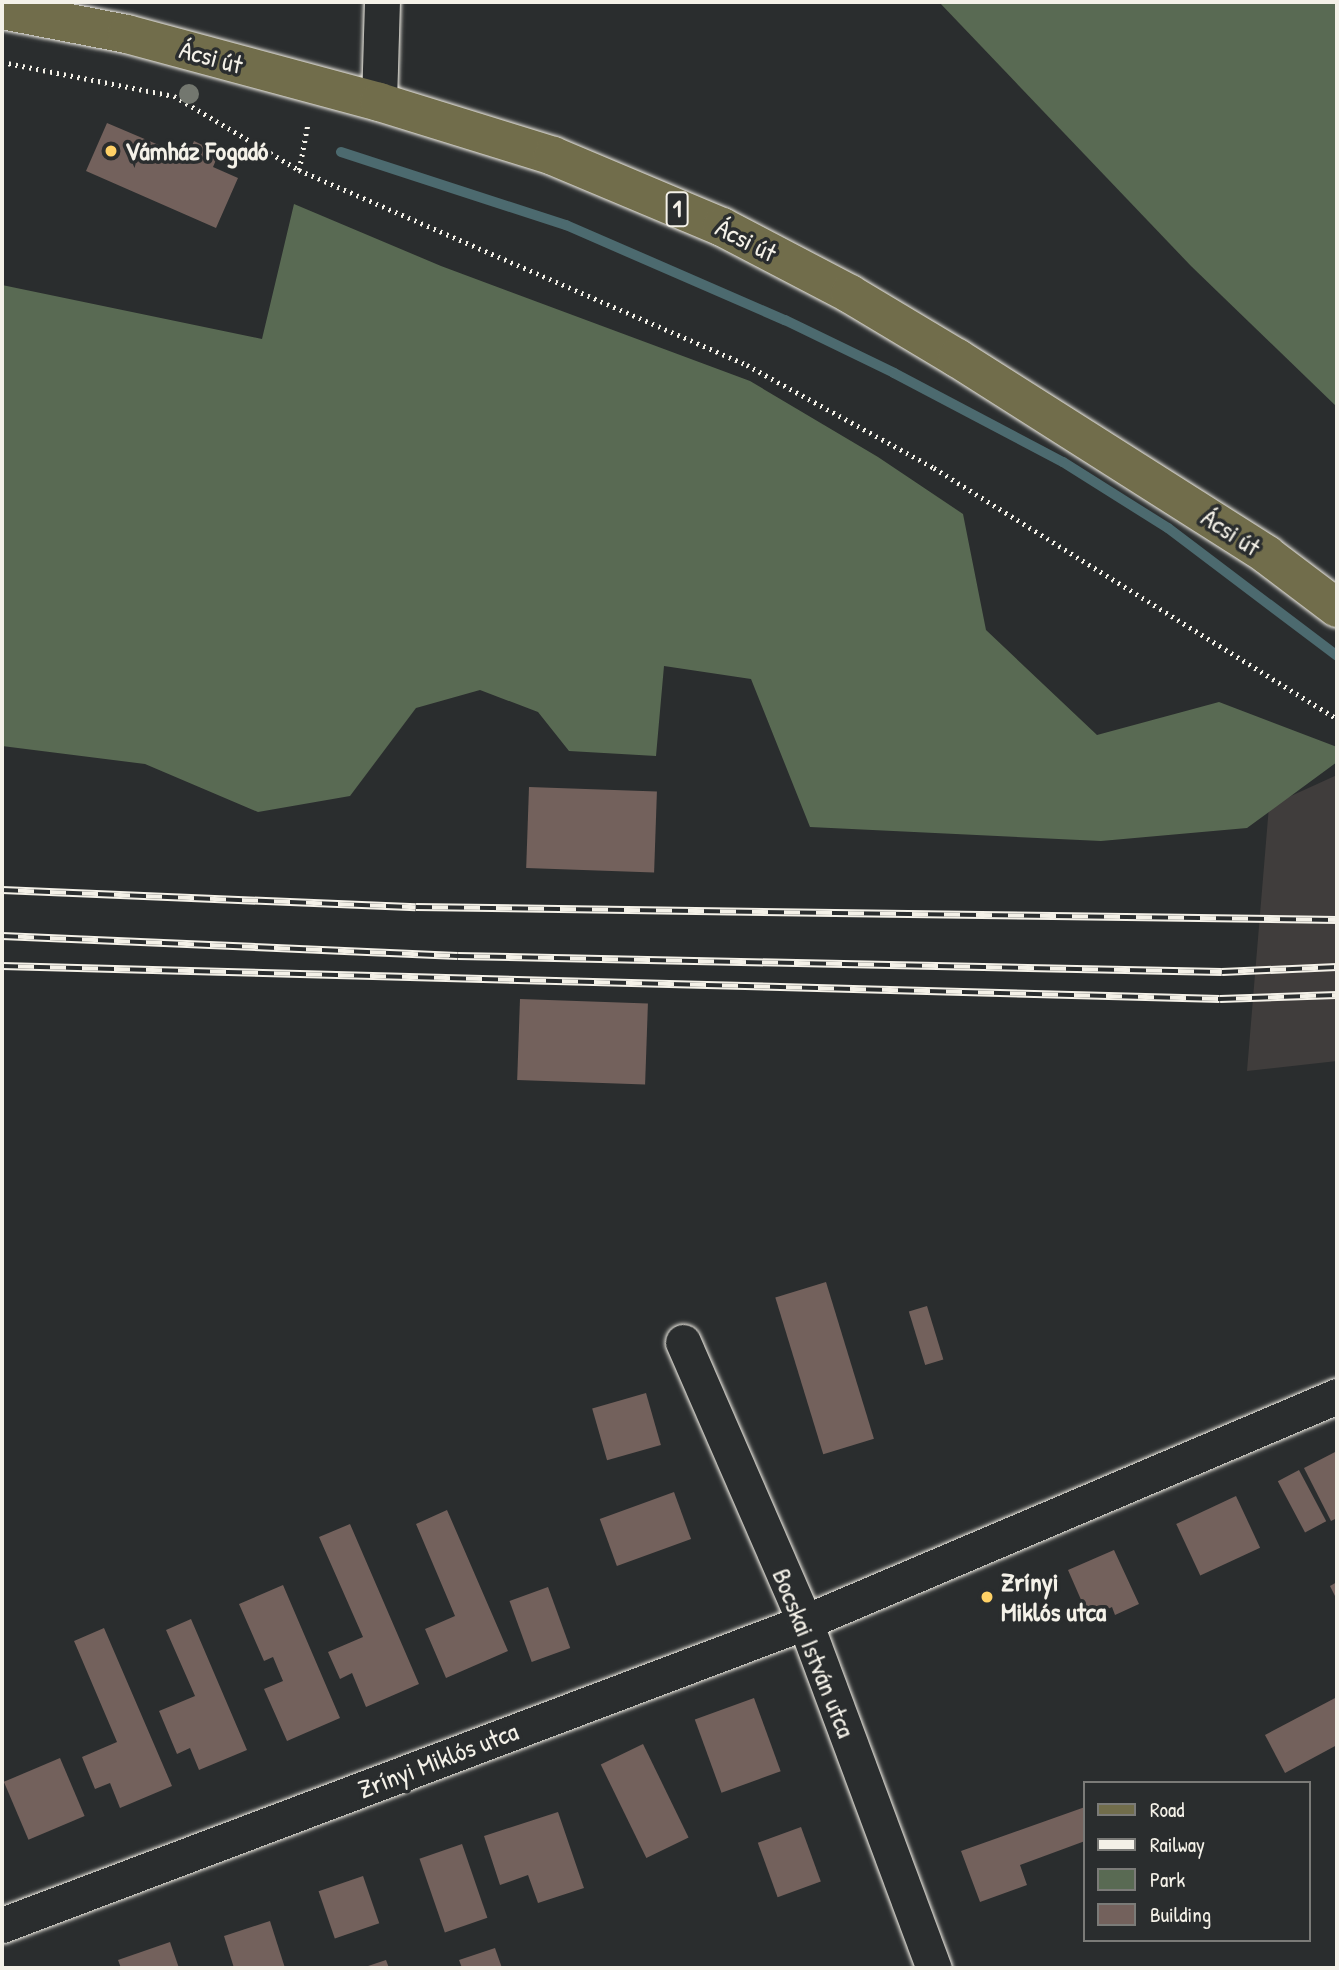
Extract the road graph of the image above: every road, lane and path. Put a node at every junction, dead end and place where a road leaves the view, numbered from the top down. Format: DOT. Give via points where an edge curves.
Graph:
graph roads {
  1 [pos="382,2"];
  2 [pos="2,10"];
  3 [pos="2,62"];
  4 [pos="316,85"];
  5 [pos="379,102"];
  6 [pos="299,170"];
  7 [pos="1337,608"];
  8 [pos="1337,719"];
  9 [pos="683,1342"];
  10 [pos="1337,1396"];
  11 [pos="805,1622"];
  12 [pos="2,1925"];
  13 [pos="934,1968"];
  1 -- 5 [label="street"];
  2 -- 4 [label="main road, Ácsi út / 1" via="127,34"];
  3 -- 6 [label="path" via="174,96"];
  4 -- 5 [label="main road, Ácsi út / 1"];
  4 -- 6 [label="path"];
  5 -- 7 [label="main road, Ácsi út / 1" via="553,156 722,227 850,294 1268,555"];
  6 -- 8 [label="path" via="747,365 934,468"];
  9 -- 11 [label="street, Bocskai István utca"];
  10 -- 11 [label="street, Zrínyi Miklós utca"];
  11 -- 12 [label="street, Zrínyi Miklós utca"];
  11 -- 13 [label="street, Bocskai István utca"];
}
